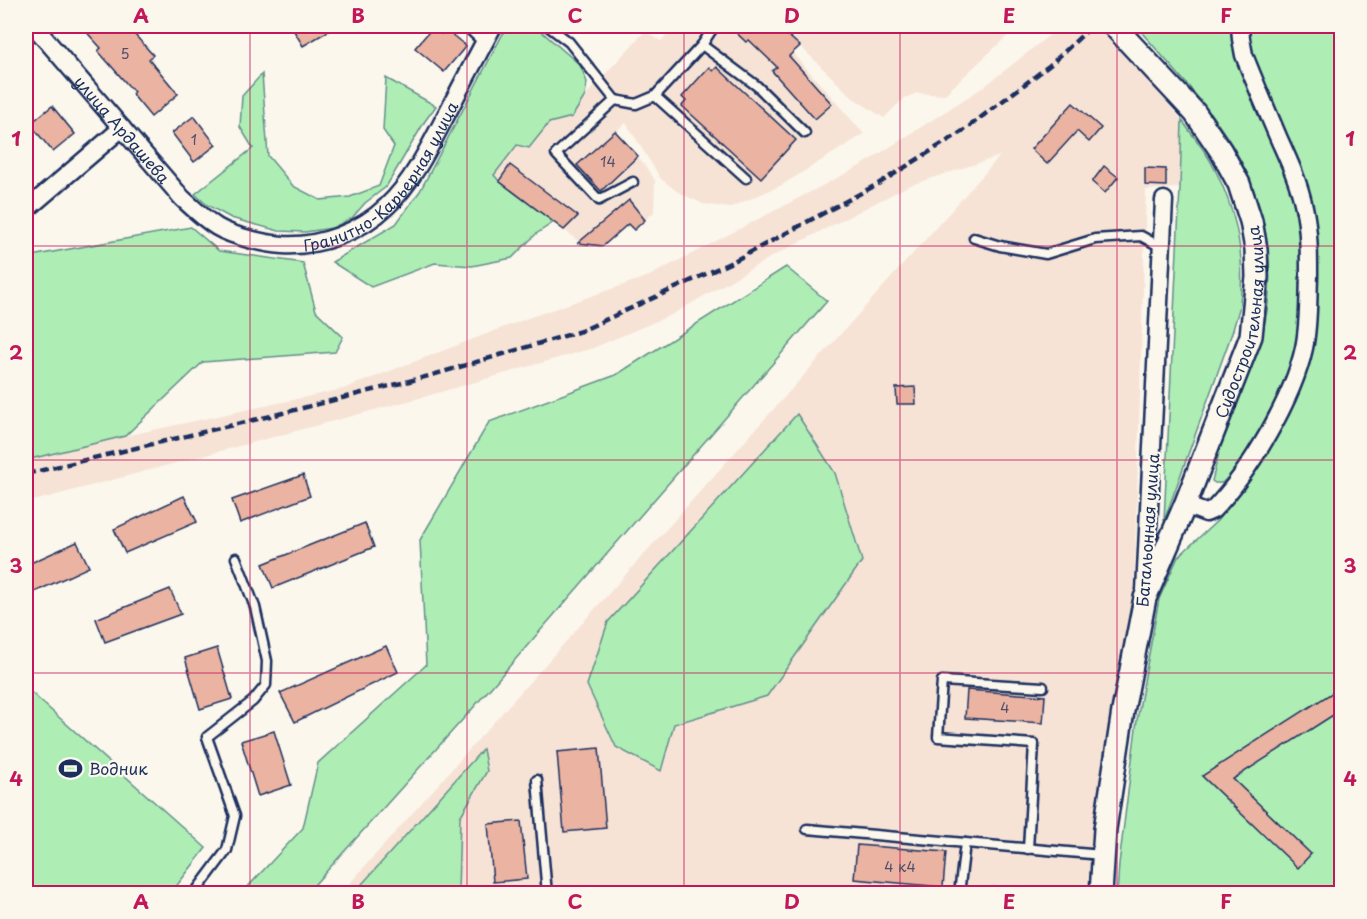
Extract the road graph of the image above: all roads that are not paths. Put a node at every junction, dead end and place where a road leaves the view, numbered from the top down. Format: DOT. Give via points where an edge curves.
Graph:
graph roads {
  1 [pos="34,26"];
  2 [pos="466,26"];
  3 [pos="493,26"];
  4 [pos="548,26"];
  5 [pos="716,26"];
  6 [pos="1114,26"];
  7 [pos="1240,26"];
  8 [pos="484,43"];
  9 [pos="702,45"];
  10 [pos="655,96"];
  11 [pos="615,100"];
  12 [pos="122,128"];
  13 [pos="805,133"];
  14 [pos="746,178"];
  15 [pos="633,182"];
  16 [pos="1164,200"];
  17 [pos="26,210"];
  18 [pos="218,228"];
  19 [pos="974,238"];
  20 [pos="1161,248"];
  21 [pos="1185,505"];
  22 [pos="236,558"];
  23 [pos="1145,598"];
  24 [pos="1043,687"];
  25 [pos="537,780"];
  26 [pos="807,829"];
  27 [pos="965,843"];
  28 [pos="1028,849"];
  29 [pos="1103,855"];
  30 [pos="194,894"];
  31 [pos="547,894"];
  32 [pos="959,894"];
  33 [pos="1101,894"];
  1 -- 12 [label="street, улица Ардашева"];
  2 -- 8 [label="lane"];
  3 -- 8 [label="street, Гранитно-Карьерная улица"];
  4 -- 11 [label="lane" via="569,42"];
  5 -- 9 [label="lane"];
  6 -- 21 [label="street, Судостроительная улица" via="1195,113 1221,151 1239,184 1256,249 1251,336"];
  7 -- 21 [label="street" via="1244,55 1305,209 1309,264 1306,335 1287,397 1248,466 1213,510 1206,513"];
  8 -- 18 [label="street, Гранитно-Карьерная улица" via="426,154 404,186 372,219 321,242 297,246 273,244"];
  9 -- 10 [label="lane"];
  9 -- 13 [label="lane" via="757,86"];
  10 -- 11 [label="lane" via="636,104"];
  10 -- 14 [label="lane"];
  11 -- 15 [label="lane" via="556,154 599,200"];
  12 -- 17 [label="street"];
  12 -- 18 [label="street, улица Ардашева" via="182,198"];
  16 -- 20 [label="street, Батальонная улица"];
  19 -- 20 [label="lane" via="1046,254 1095,239 1141,236"];
  20 -- 23 [label="street, Батальонная улица"];
  21 -- 23 [label="street, Судостроительная улица"];
  22 -- 30 [label="lane" via="255,607 267,660 266,685 253,701 207,737 235,816 227,850"];
  23 -- 29 [label="street, Батальонная улица" via="1123,711"];
  24 -- 28 [label="lane" via="942,681 938,737 1034,744"];
  25 -- 31 [label="lane"];
  26 -- 27 [label="lane"];
  27 -- 28 [label="lane"];
  27 -- 32 [label="lane"];
  28 -- 29 [label="lane"];
  29 -- 33 [label="street, Батальонная улица"];
}
